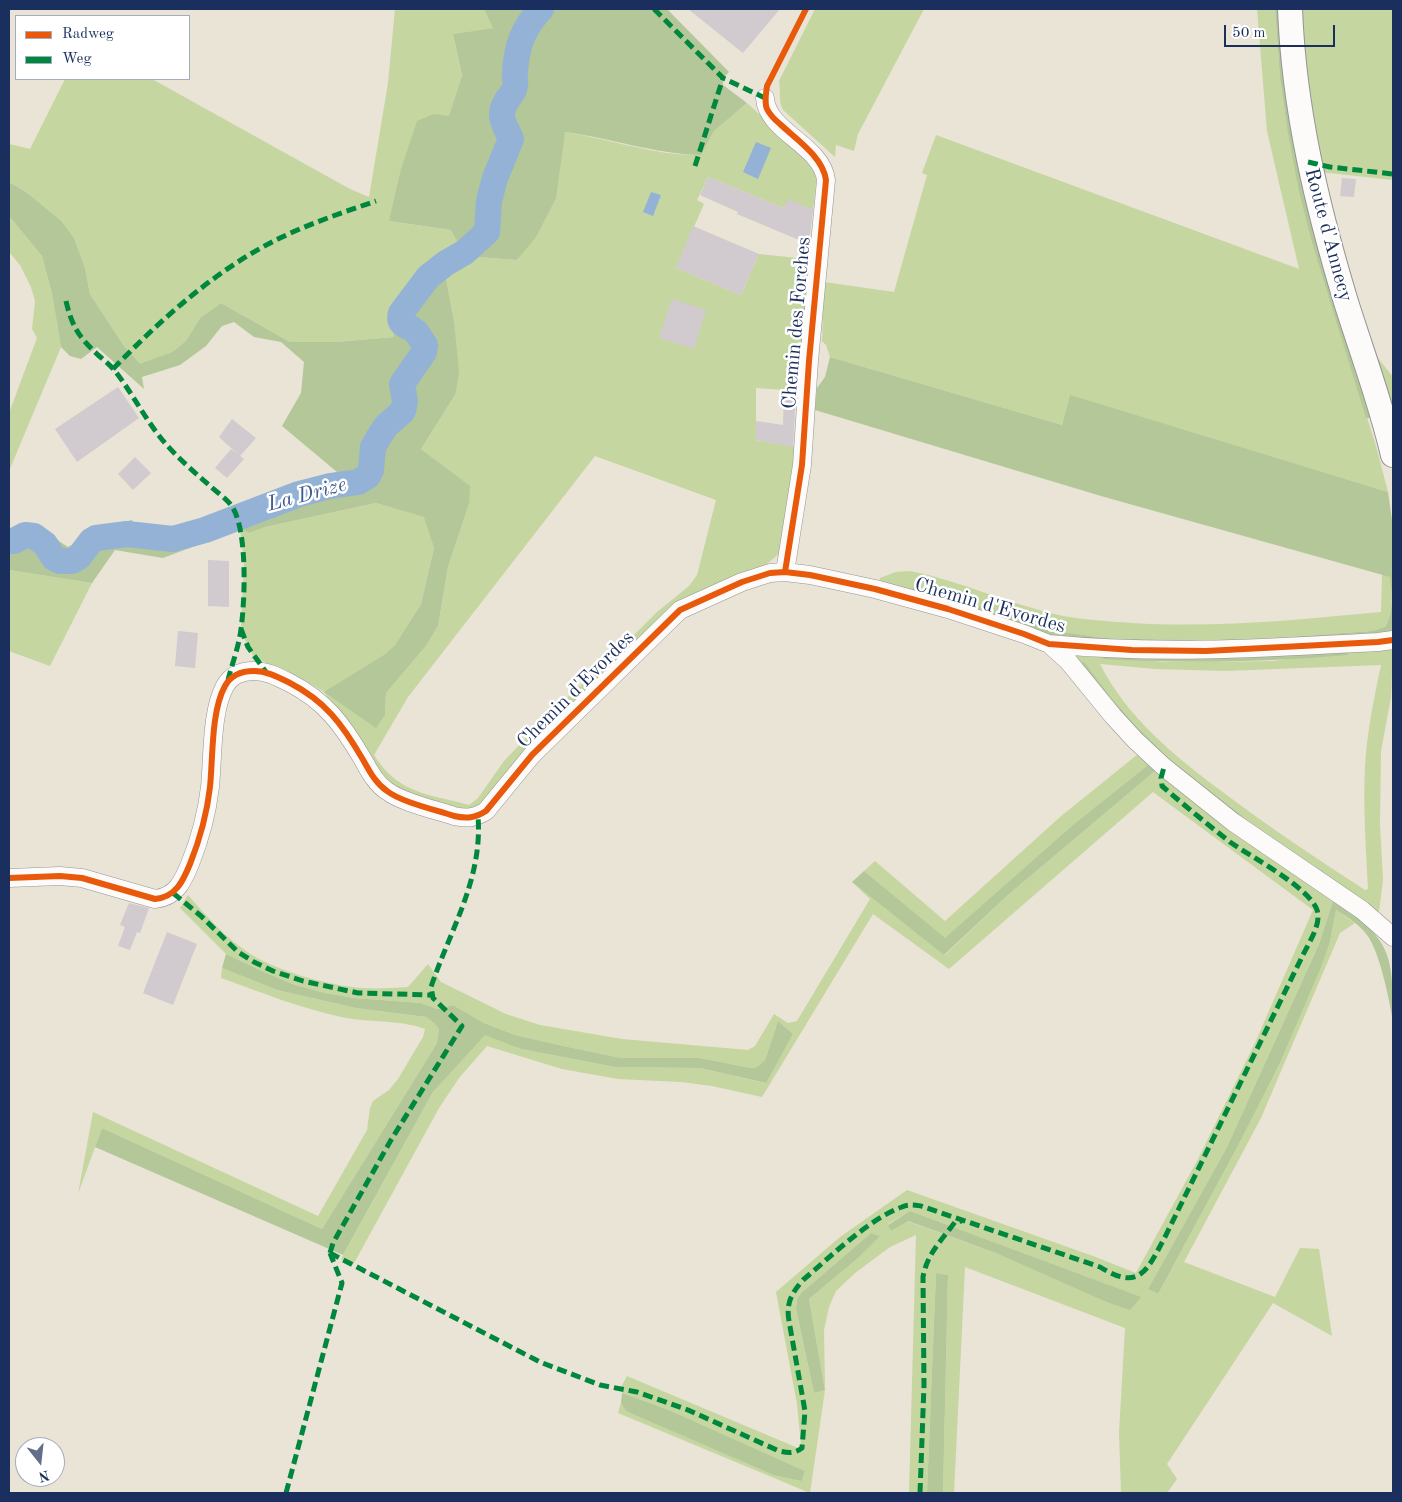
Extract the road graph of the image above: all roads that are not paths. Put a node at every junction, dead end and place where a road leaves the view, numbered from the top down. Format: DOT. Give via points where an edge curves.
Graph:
graph roads {
  1 [pos="1290,9"];
  2 [pos="766,98"];
  3 [pos="1393,455"];
  4 [pos="785,572"];
  5 [pos="1393,640"];
  6 [pos="1049,644"];
  7 [pos="9,878"];
  8 [pos="1393,937"];
  1 -- 3 [label="main road, Route d'Annecy" via="1299,110 1314,185"];
  2 -- 4 [label="street, Chemin des Forches" via="770,114 815,158 824,170 826,180 802,465"];
  4 -- 6 [label="street, Chemin d'Evordes" via="875,589 948,608"];
  4 -- 7 [label="street, Chemin d'Evordes" via="742,582 680,610 532,755 486,811 478,816 454,816 394,796 372,776 340,724 320,702 266,672 249,671 234,676 220,698 204,822 187,871 172,893 155,899 82,878"];
  5 -- 6 [label="street, Chemin d'Evordes" via="1206,651"];
  6 -- 8 [label="street, Chemin d'Evordes" via="1068,661 1135,740 1164,767 1232,822 1362,910"];
}
